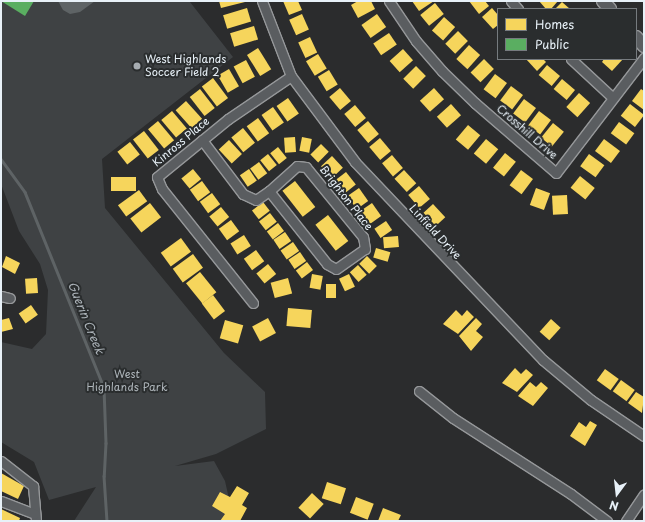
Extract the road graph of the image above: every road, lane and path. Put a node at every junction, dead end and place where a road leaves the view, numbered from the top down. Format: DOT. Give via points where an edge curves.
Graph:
graph roads {
  1 [pos="262,1"];
  2 [pos="389,1"];
  3 [pos="637,38"];
  4 [pos="644,46"];
  5 [pos="644,58"];
  6 [pos="572,60"];
  7 [pos="291,76"];
  8 [pos="613,98"];
  9 [pos="202,140"];
  10 [pos="269,191"];
  11 [pos="253,303"];
  12 [pos="419,391"];
  13 [pos="644,436"];
  14 [pos="1,461"];
  15 [pos="644,494"];
  16 [pos="1,501"];
  17 [pos="35,518"];
  18 [pos="607,521"];
  19 [pos="626,521"];
  1 -- 7 [label="street, Linfield Drive"];
  2 -- 8 [label="street, Crosshill Drive" via="416,42 442,71 480,108 556,173"];
  3 -- 4 [label="street"];
  5 -- 8 [label="street, Crosshill Drive"];
  6 -- 8 [label="street"];
  7 -- 9 [label="street, Kinross Place"];
  7 -- 13 [label="street, Linfield Drive" via="355,162 482,298 543,360 592,400"];
  9 -- 10 [label="street, Brighton Place" via="248,198 256,200"];
  9 -- 11 [label="street, Kinross Place" via="157,177 162,189"];
  10 -- 10 [label="street, Brighton Place" via="327,264 336,269 365,249 363,237 306,167 297,166"];
  12 -- 18 [label="street" via="453,418 571,494"];
  14 -- 17 [label="street" via="33,486"];
  15 -- 19 [label="street"];
  16 -- 17 [label="street"];
}
